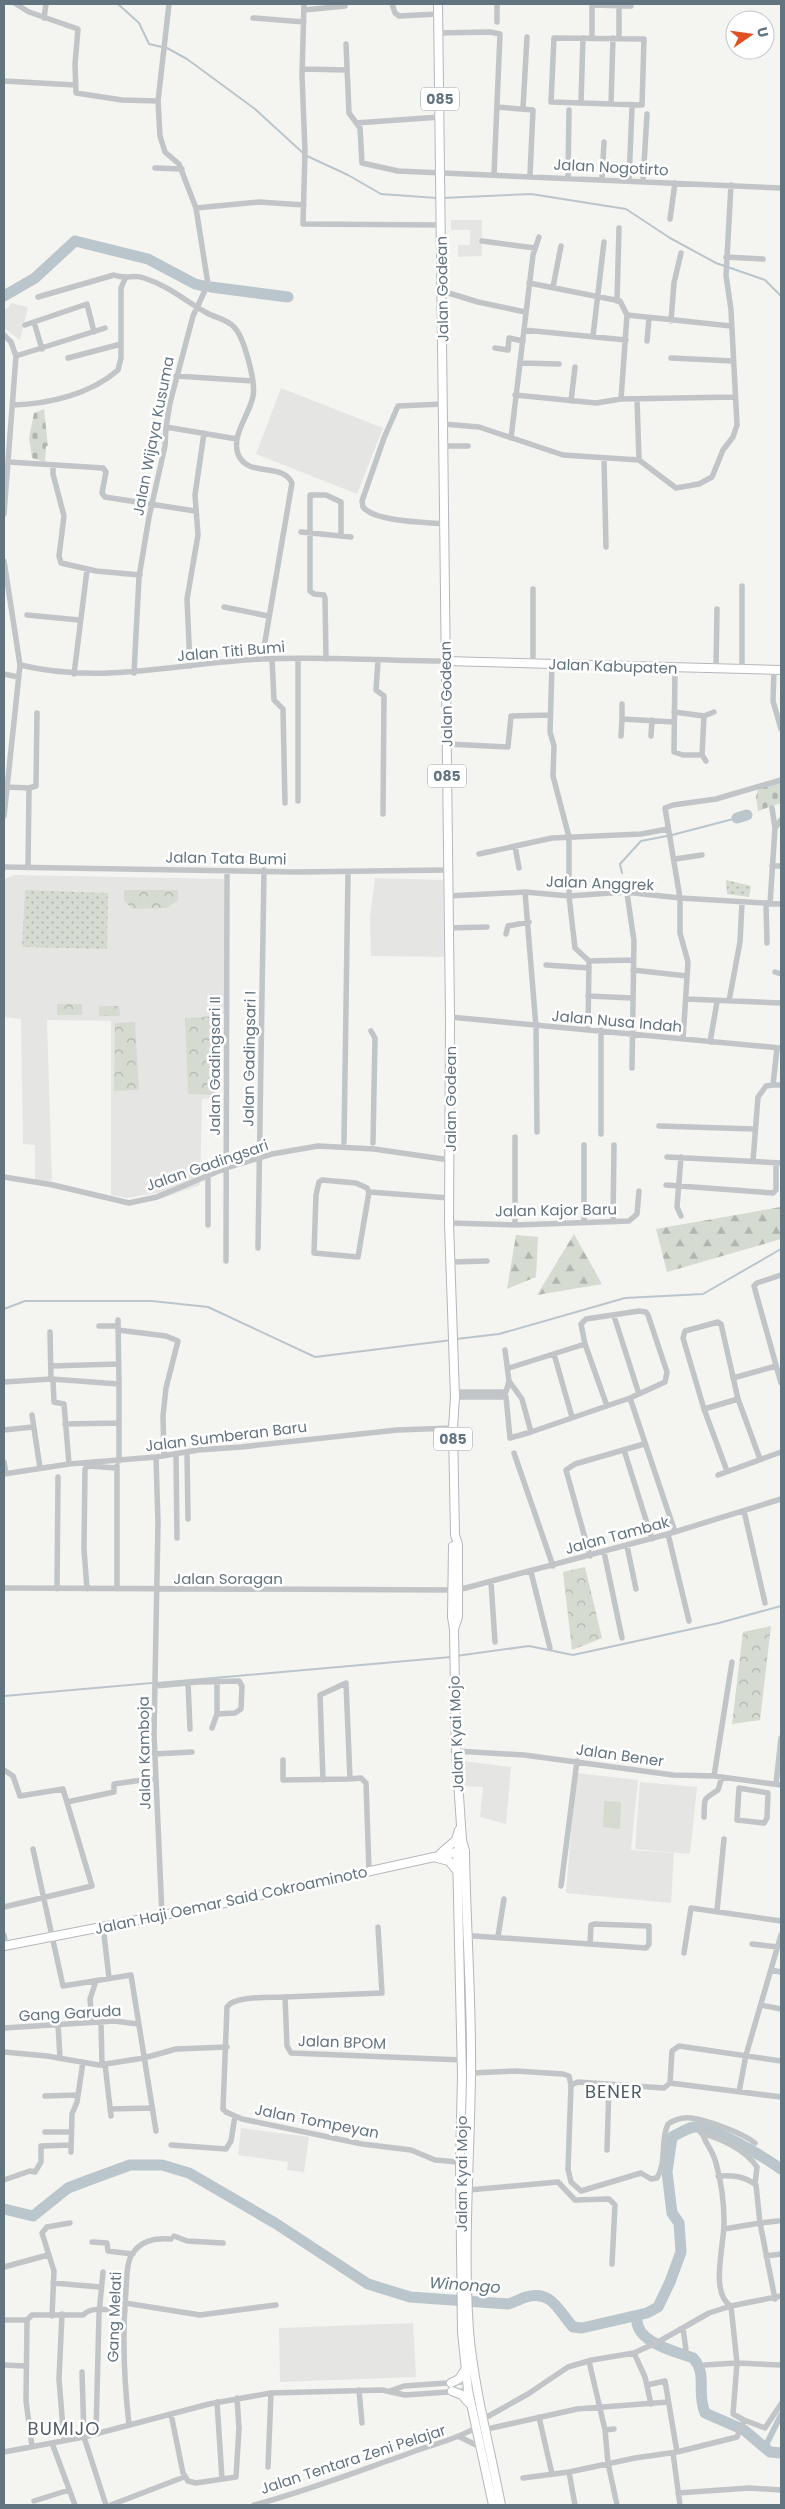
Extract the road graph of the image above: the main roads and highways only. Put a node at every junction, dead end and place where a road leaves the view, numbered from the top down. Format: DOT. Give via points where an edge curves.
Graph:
graph roads {
  1 [pos="438,4"];
  2 [pos="445,661"];
  3 [pos="778,670"];
  4 [pos="454,1629"];
  5 [pos="461,1822"];
  6 [pos="461,1845"];
  7 [pos="432,1857"];
  8 [pos="459,1877"];
  9 [pos="464,1935"];
  10 [pos="5,1946"];
  11 [pos="464,2282"];
  12 [pos="466,2332"];
  13 [pos="465,2367"];
  14 [pos="472,2407"];
  15 [pos="493,2505"];
  16 [pos="501,2505"];
  1 -- 2 [label="main road, Jalan Godean / 085"];
  2 -- 3 [label="main road, Jalan Kabupaten"];
  2 -- 4 [label="main road, Jalan Godean / 085" via="449,1223 455,1394 455,1534 458,1544 455,1590 458,1617"];
  4 -- 5 [label="main road, Jalan Kyai Mojo / 085"];
  5 -- 6 [label="main road, Jalan Kyai Mojo"];
  5 -- 7 [label="main road" via="456,1840"];
  6 -- 7 [label="main road, Jalan Haji Oemar Said Cokroaminoto" via="445,1855"];
  6 -- 8 [label="main road, Jalan Kyai Mojo"];
  6 -- 9 [label="main road, Jalan Kyai Mojo" via="466,1858"];
  7 -- 8 [label="main road" via="452,1863"];
  7 -- 10 [label="main road, Jalan Haji Oemar Said Cokroaminoto"];
  8 -- 9 [label="main road, Jalan Kyai Mojo"];
  9 -- 11 [label="main road, Jalan Kyai Mojo" via="460,2162"];
  9 -- 11 [label="main road, Jalan Kyai Mojo" via="471,2073"];
  11 -- 12 [label="main road, Jalan Kyai Mojo"];
  12 -- 13 [label="main road, Jalan Kyai Mojo"];
  12 -- 16 [label="main road, Jalan Kyai Mojo"];
  13 -- 14 [label="main road, Jalan Kyai Mojo"];
  13 -- 14 [label="main road" via="460,2379 451,2387"];
  14 -- 15 [label="main road, Jalan Kyai Mojo"];
}
